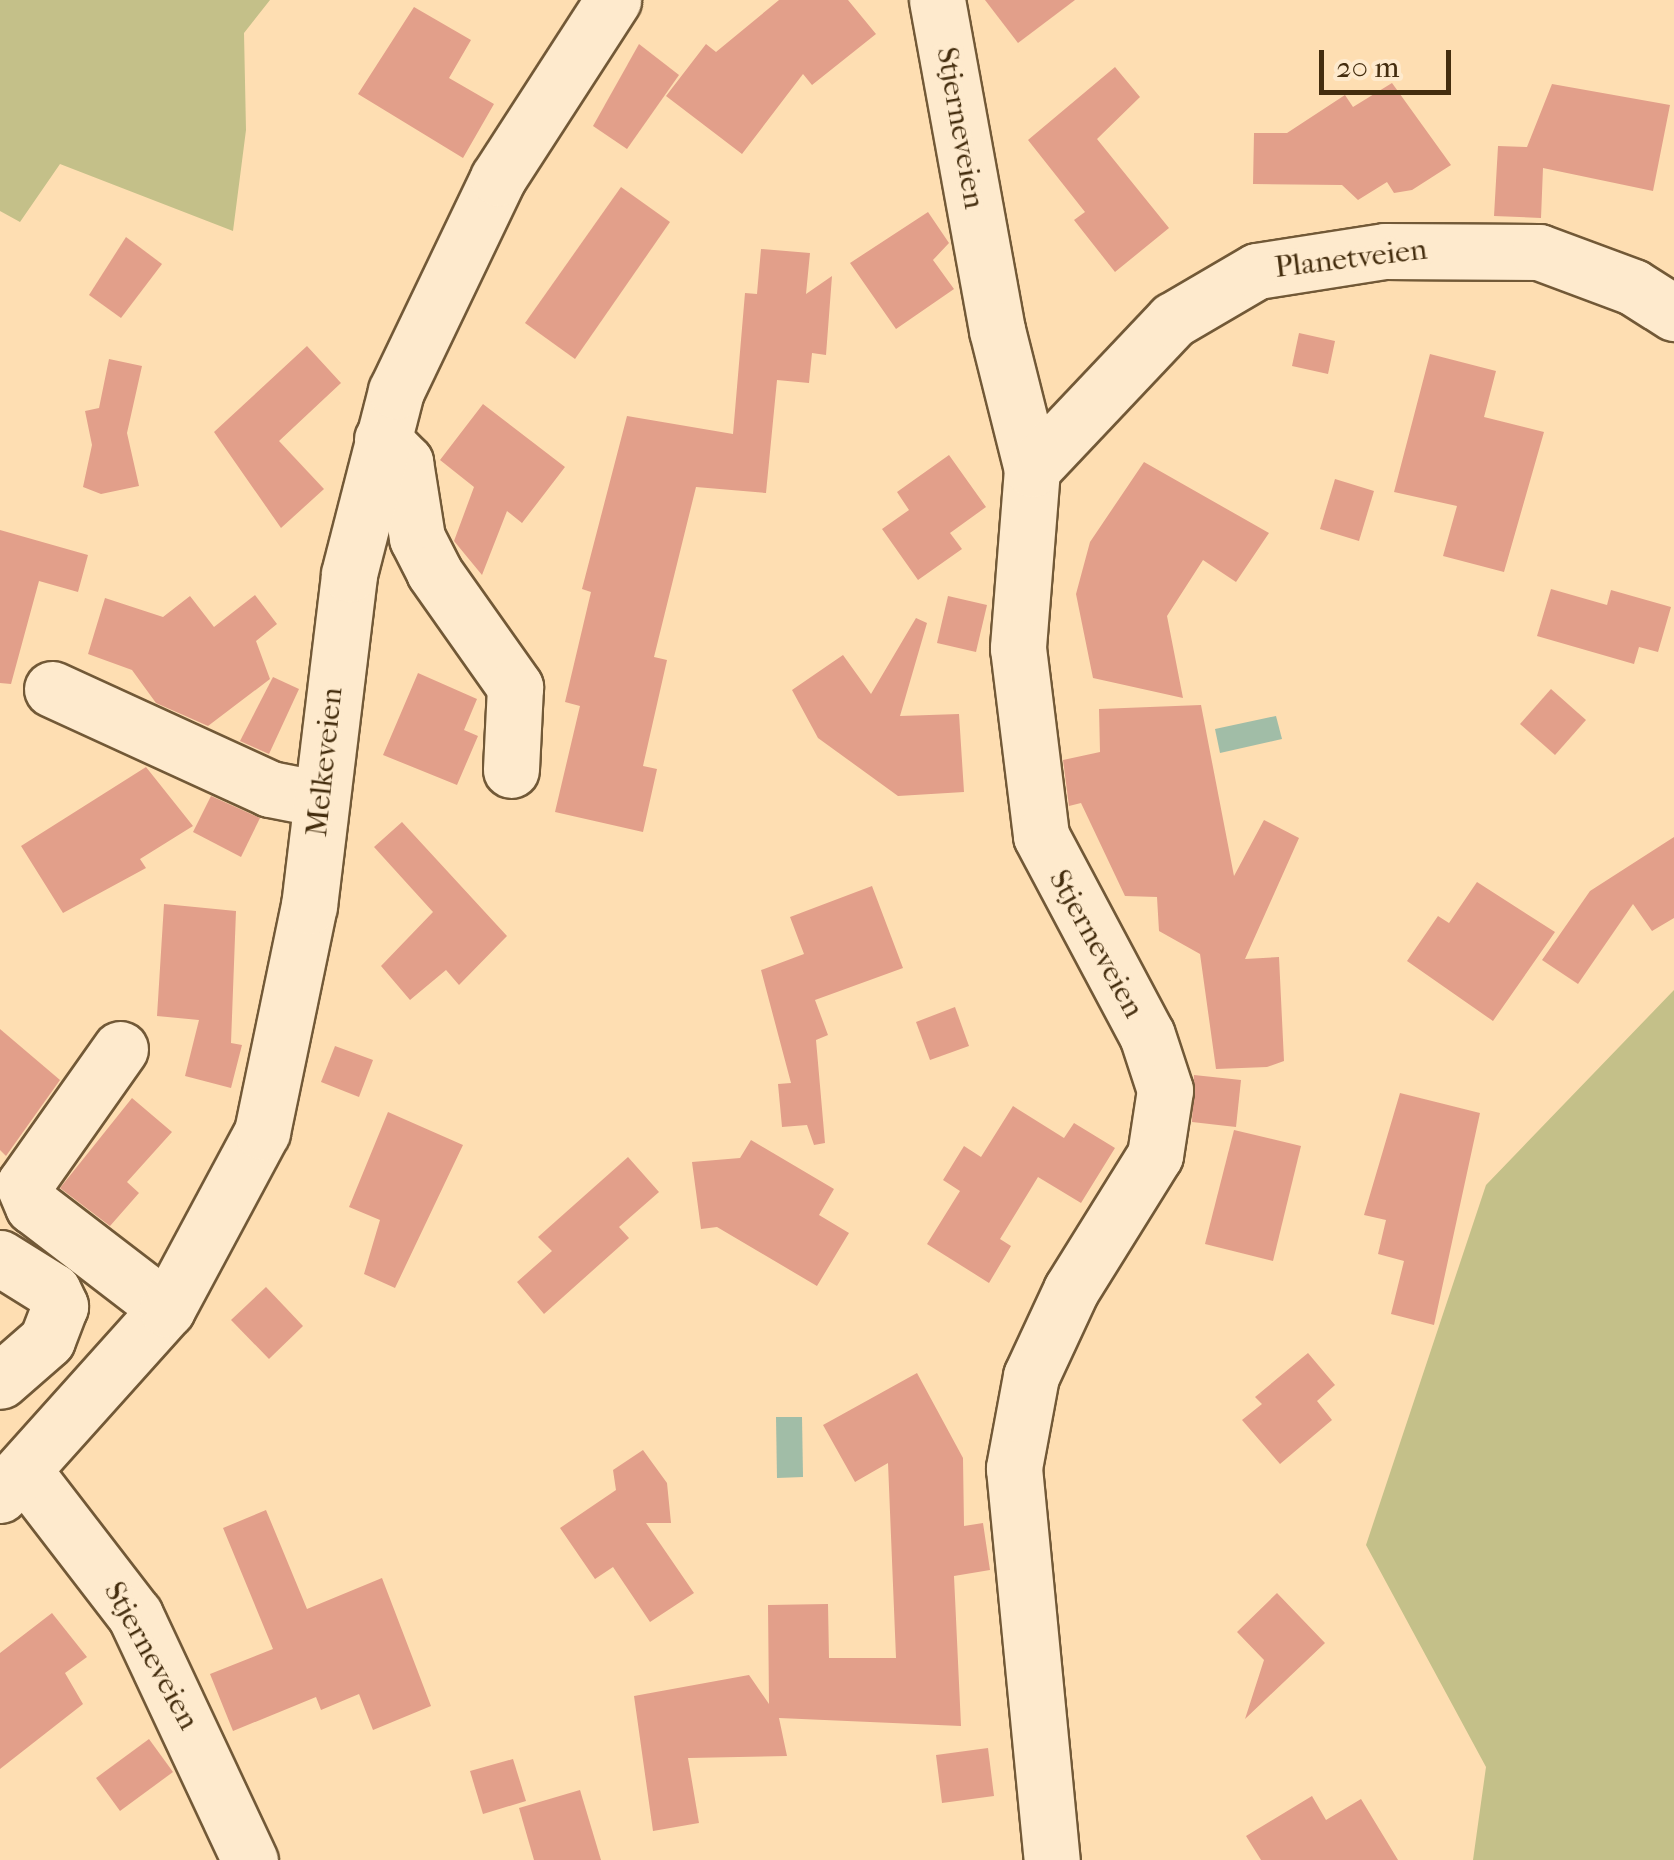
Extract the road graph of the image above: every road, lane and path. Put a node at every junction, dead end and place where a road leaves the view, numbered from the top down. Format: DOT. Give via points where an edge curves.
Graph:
graph roads {
  1 [pos="613,0"];
  2 [pos="937,0"];
  3 [pos="1674,313"];
  4 [pos="382,439"];
  5 [pos="1032,469"];
  6 [pos="52,689"];
  7 [pos="510,770"];
  8 [pos="321,799"];
  9 [pos="120,1049"];
  10 [pos="0,1258"];
  11 [pos="167,1310"];
  12 [pos="0,1381"];
  13 [pos="12,1483"];
  14 [pos="250,1860"];
  15 [pos="1052,1860"];
  1 -- 4 [label="street, Melkeveien" via="498,178"];
  2 -- 5 [label="street, Stjerneveien" via="997,330"];
  3 -- 5 [label="street, Planetveien" via="1633,287 1538,252 1400,250 1257,271 1173,320"];
  4 -- 7 [label="street" via="405,462 417,538 434,572 515,687"];
  4 -- 8 [label="street, Melkeveien" via="349,574"];
  5 -- 15 [label="street, Stjerneveien" via="1018,648 1041,836 1147,1035 1165,1090 1155,1155 1071,1290 1031,1376 1014,1468"];
  6 -- 8 [label="street" via="270,789"];
  8 -- 11 [label="street, Melkeveien" via="262,1132"];
  9 -- 11 [label="street" via="24,1185 33,1206"];
  10 -- 12 [label="street" via="53,1291 60,1306 47,1340"];
  11 -- 13 [label="street, Melkeveien"];
  13 -- 14 [label="street, Stjerneveien" via="135,1615"];
}
